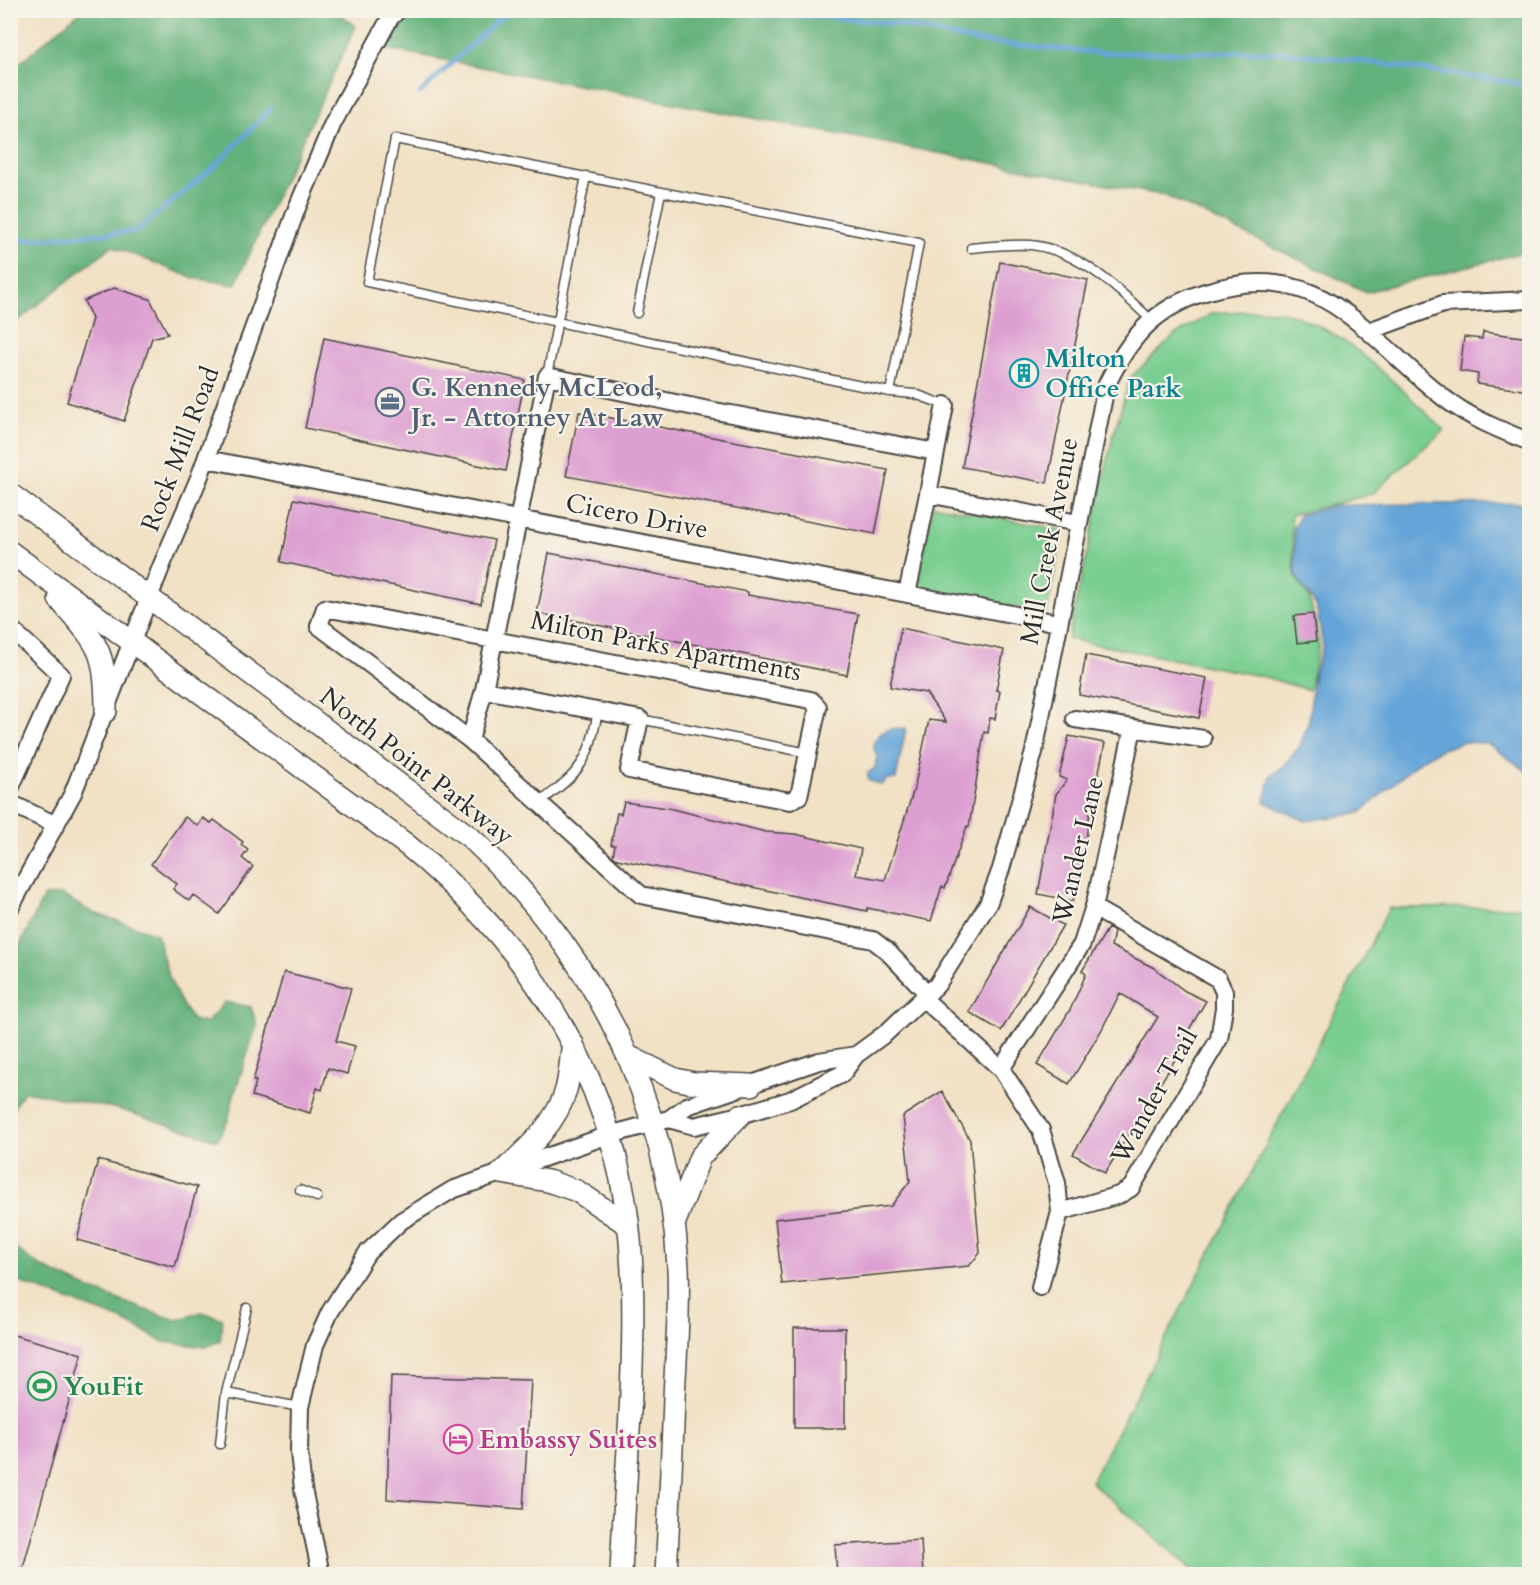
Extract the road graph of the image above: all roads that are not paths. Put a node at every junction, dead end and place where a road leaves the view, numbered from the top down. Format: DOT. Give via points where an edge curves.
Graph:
graph roads {
  1 [pos="389,13"];
  2 [pos="586,176"];
  3 [pos="661,192"];
  4 [pos="971,248"];
  5 [pos="1530,300"];
  6 [pos="637,313"];
  7 [pos="1151,320"];
  8 [pos="559,322"];
  9 [pos="1369,331"];
  10 [pos="547,376"];
  11 [pos="890,393"];
  12 [pos="945,405"];
  13 [pos="1530,442"];
  14 [pos="936,452"];
  15 [pos="206,459"];
  16 [pos="10,494"];
  17 [pos="928,494"];
  18 [pos="518,519"];
  19 [pos="1078,523"];
  20 [pos="10,552"];
  21 [pos="38,573"];
  22 [pos="907,594"];
  23 [pos="149,597"];
  24 [pos="1058,623"];
  25 [pos="10,628"];
  26 [pos="494,640"];
  27 [pos="132,643"];
  28 [pos="484,690"];
  29 [pos="106,711"];
  30 [pos="598,711"];
  31 [pos="640,719"];
  32 [pos="1075,719"];
  33 [pos="1132,728"];
  34 [pos="1203,739"];
  35 [pos="470,740"];
  36 [pos="808,753"];
  37 [pos="10,789"];
  38 [pos="10,803"];
  39 [pos="539,803"];
  40 [pos="56,825"];
  41 [pos="10,908"];
  42 [pos="1094,908"];
  43 [pos="926,997"];
  44 [pos="573,1044"];
  45 [pos="856,1055"];
  46 [pos="630,1057"];
  47 [pos="1001,1069"];
  48 [pos="752,1085"];
  49 [pos="740,1115"];
  50 [pos="661,1121"];
  51 [pos="609,1135"];
  52 [pos="501,1173"];
  53 [pos="300,1190"];
  54 [pos="317,1197"];
  55 [pos="1060,1212"];
  56 [pos="628,1225"];
  57 [pos="674,1225"];
  58 [pos="1040,1287"];
  59 [pos="247,1308"];
  60 [pos="226,1393"];
  61 [pos="300,1407"];
  62 [pos="220,1444"];
  63 [pos="321,1575"];
  64 [pos="621,1575"];
  65 [pos="666,1575"];
  1 -- 15 [label="street, Rock Mill Road" via="333,123 297,208"];
  2 -- 3 [label="lane"];
  2 -- 8 [label="lane"];
  2 -- 8 [label="lane" via="394,139 384,187 367,282"];
  3 -- 6 [label="lane"];
  3 -- 11 [label="lane" via="919,243"];
  4 -- 7 [label="lane" via="1032,245 1054,251 1098,274"];
  5 -- 9 [label="street" via="1443,304"];
  7 -- 9 [label="street, Mill Creek Avenue" via="1179,301 1232,284 1273,283 1310,292 1349,313"];
  7 -- 19 [label="street, Mill Creek Avenue" via="1118,361 1106,386"];
  8 -- 10 [label="lane"];
  8 -- 11 [label="lane"];
  9 -- 13 [label="street, Mill Creek Avenue" via="1445,399 1492,427"];
  10 -- 14 [label="street" via="704,410"];
  10 -- 18 [label="street, Milton Parks Apartments"];
  11 -- 12 [label="lane" via="915,394"];
  12 -- 14 [label="street"];
  14 -- 17 [label="street"];
  15 -- 18 [label="street, Cicero Drive"];
  15 -- 23 [label="street, Rock Mill Road"];
  16 -- 23 [label="street, North Point Parkway"];
  17 -- 19 [label="street"];
  17 -- 22 [label="street"];
  18 -- 22 [label="street, Cicero Drive"];
  18 -- 26 [label="street, Milton Parks Apartments"];
  19 -- 24 [label="street, Mill Creek Avenue"];
  20 -- 21 [label="street"];
  21 -- 27 [label="street"];
  21 -- 29 [label="street" via="102,656"];
  22 -- 24 [label="street, Cicero Drive"];
  23 -- 27 [label="street, Rock Mill Road"];
  23 -- 46 [label="street, North Point Parkway" via="447,818 499,864 571,951"];
  24 -- 43 [label="street, Mill Creek Avenue" via="1034,752 1001,869 988,904 938,985"];
  25 -- 37 [label="street" via="61,675"];
  26 -- 28 [label="street, Milton Parks Apartments"];
  26 -- 35 [label="street, Milton Parks Apartments" via="324,608 320,626"];
  26 -- 36 [label="street, Milton Parks Apartments" via="811,700 818,707"];
  27 -- 29 [label="street, Rock Mill Road"];
  27 -- 44 [label="street" via="351,802 440,872 514,952 537,982"];
  28 -- 30 [label="street"];
  28 -- 35 [label="street, Milton Parks Apartments"];
  29 -- 40 [label="street, Rock Mill Road"];
  30 -- 31 [label="street"];
  30 -- 39 [label="lane" via="586,760 573,777"];
  31 -- 36 [label="lane"];
  31 -- 36 [label="street, Milton Parks Apartments" via="629,770 790,801 799,796"];
  32 -- 33 [label="street"];
  33 -- 34 [label="street"];
  33 -- 42 [label="street, Wander Lane"];
  35 -- 39 [label="street, Milton Parks Apartments"];
  38 -- 40 [label="street"];
  39 -- 43 [label="street, Milton Parks Apartments" via="641,895 873,940"];
  40 -- 41 [label="street, Rock Mill Road"];
  42 -- 47 [label="street, Wander Lane" via="1082,944"];
  42 -- 55 [label="street, Wander Trail" via="1218,979 1224,992 1224,1008 1219,1040 1131,1188"];
  43 -- 45 [label="street, Mill Creek Avenue"];
  43 -- 47 [label="street"];
  44 -- 51 [label="street"];
  44 -- 52 [label="street" via="566,1090 557,1110 533,1144"];
  45 -- 48 [label="street, Mill Creek Avenue" via="819,1061"];
  45 -- 49 [label="street, Mill Creek Avenue" via="842,1074 822,1085 790,1101"];
  46 -- 48 [label="street" via="675,1079"];
  46 -- 50 [label="street, North Point Parkway"];
  47 -- 55 [label="street" via="1041,1130 1057,1183"];
  48 -- 50 [label="street, Mill Creek Avenue" via="687,1106"];
  49 -- 50 [label="street, Mill Creek Avenue" via="694,1126"];
  49 -- 57 [label="street" via="700,1157"];
  50 -- 51 [label="street"];
  50 -- 57 [label="street, North Point Parkway"];
  51 -- 52 [label="street"];
  51 -- 56 [label="street"];
  52 -- 56 [label="street" via="548,1181 577,1191"];
  52 -- 61 [label="street" via="452,1190 401,1221 367,1253 330,1312 315,1345"];
  53 -- 54 [label="lane"];
  55 -- 58 [label="street"];
  56 -- 64 [label="street" via="633,1302"];
  57 -- 65 [label="street, North Point Parkway" via="678,1307"];
  59 -- 60 [label="lane"];
  60 -- 61 [label="lane"];
  60 -- 62 [label="lane"];
  61 -- 63 [label="street" via="303,1490"];
}
